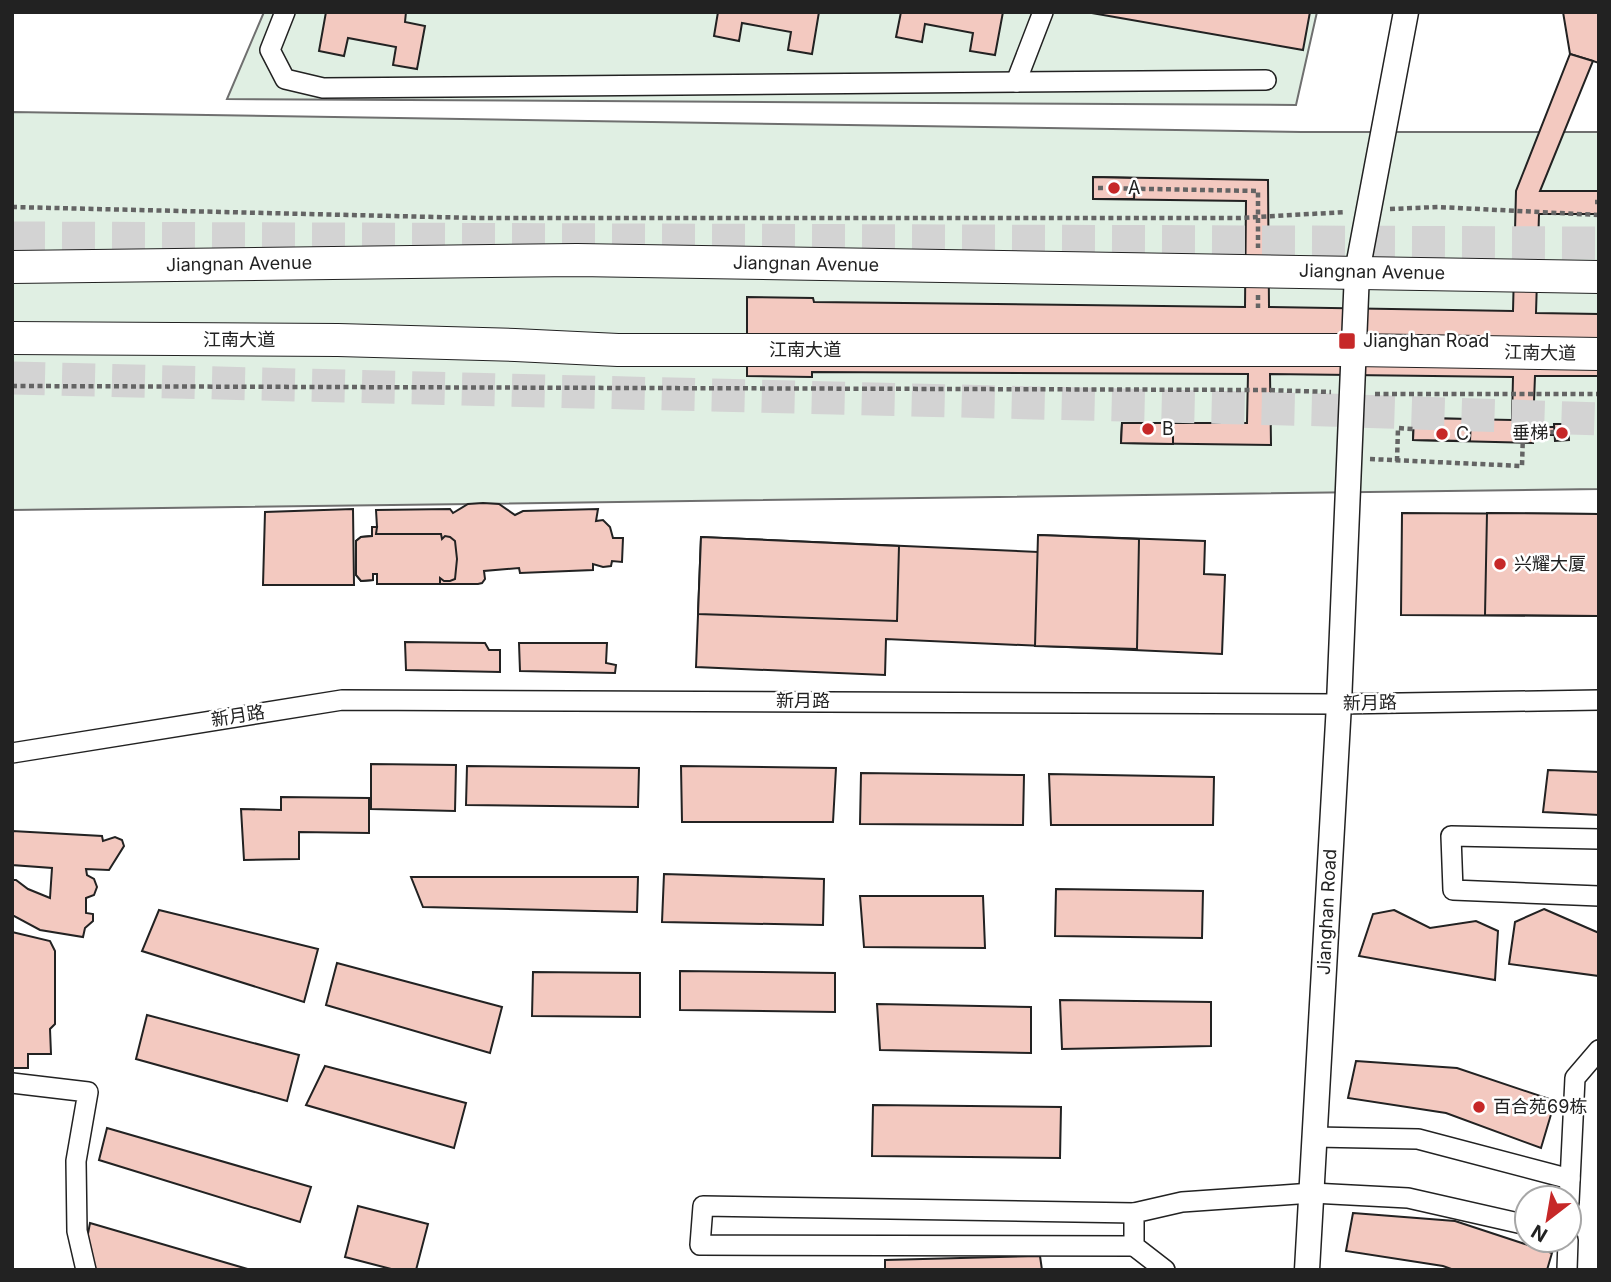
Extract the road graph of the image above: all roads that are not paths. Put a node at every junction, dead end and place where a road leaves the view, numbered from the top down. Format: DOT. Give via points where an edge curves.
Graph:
graph roads {
  1 [pos="285,12"];
  2 [pos="1043,12"];
  3 [pos="1406,12"];
  4 [pos="1266,80"];
  5 [pos="1016,82"];
  6 [pos="12,267"];
  7 [pos="1357,272"];
  8 [pos="1599,277"];
  9 [pos="12,338"];
  10 [pos="1354,350"];
  11 [pos="1599,354"];
  12 [pos="1599,700"];
  13 [pos="1339,704"];
  14 [pos="12,753"];
  15 [pos="1599,839"];
  16 [pos="1599,896"];
  17 [pos="1599,1050"];
  18 [pos="12,1083"];
  19 [pos="1315,1137"];
  20 [pos="1570,1179"];
  21 [pos="1570,1184"];
  22 [pos="1312,1193"];
  23 [pos="1134,1213"];
  24 [pos="1513,1222"];
  25 [pos="1134,1245"];
  26 [pos="86,1270"];
  27 [pos="1165,1270"];
  28 [pos="1307,1270"];
  1 -- 5 [label="street" via="270,50 285,79 323,88"];
  2 -- 5 [label="street"];
  3 -- 7 [label="street, Jianghan Road"];
  4 -- 5 [label="street"];
  6 -- 7 [label="main road, Jiangnan Avenue" via="577,260"];
  7 -- 8 [label="main road, Jiangnan Avenue"];
  7 -- 10 [label="street, Jianghan Road"];
  9 -- 10 [label="main road, 江南大道" via="351,341 618,350"];
  10 -- 11 [label="main road, 江南大道"];
  10 -- 13 [label="street, Jianghan Road"];
  12 -- 13 [label="street, 新月路"];
  13 -- 14 [label="street, 新月路" via="342,700"];
  13 -- 19 [label="street, Jianghan Road"];
  15 -- 16 [label="street" via="1451,836 1452,890"];
  17 -- 20 [label="street" via="1576,1078"];
  18 -- 26 [label="street" via="88,1092 76,1161 77,1231"];
  19 -- 20 [label="street" via="1418,1139"];
  19 -- 22 [label="street, Jianghan Road"];
  20 -- 21 [label="street"];
  22 -- 23 [label="street" via="1182,1202"];
  22 -- 24 [label="street" via="1408,1198"];
  22 -- 28 [label="street, Jianghan Road"];
  23 -- 25 [label="street"];
  23 -- 25 [label="street" via="703,1206 700,1245"];
  25 -- 27 [label="street"];
}
